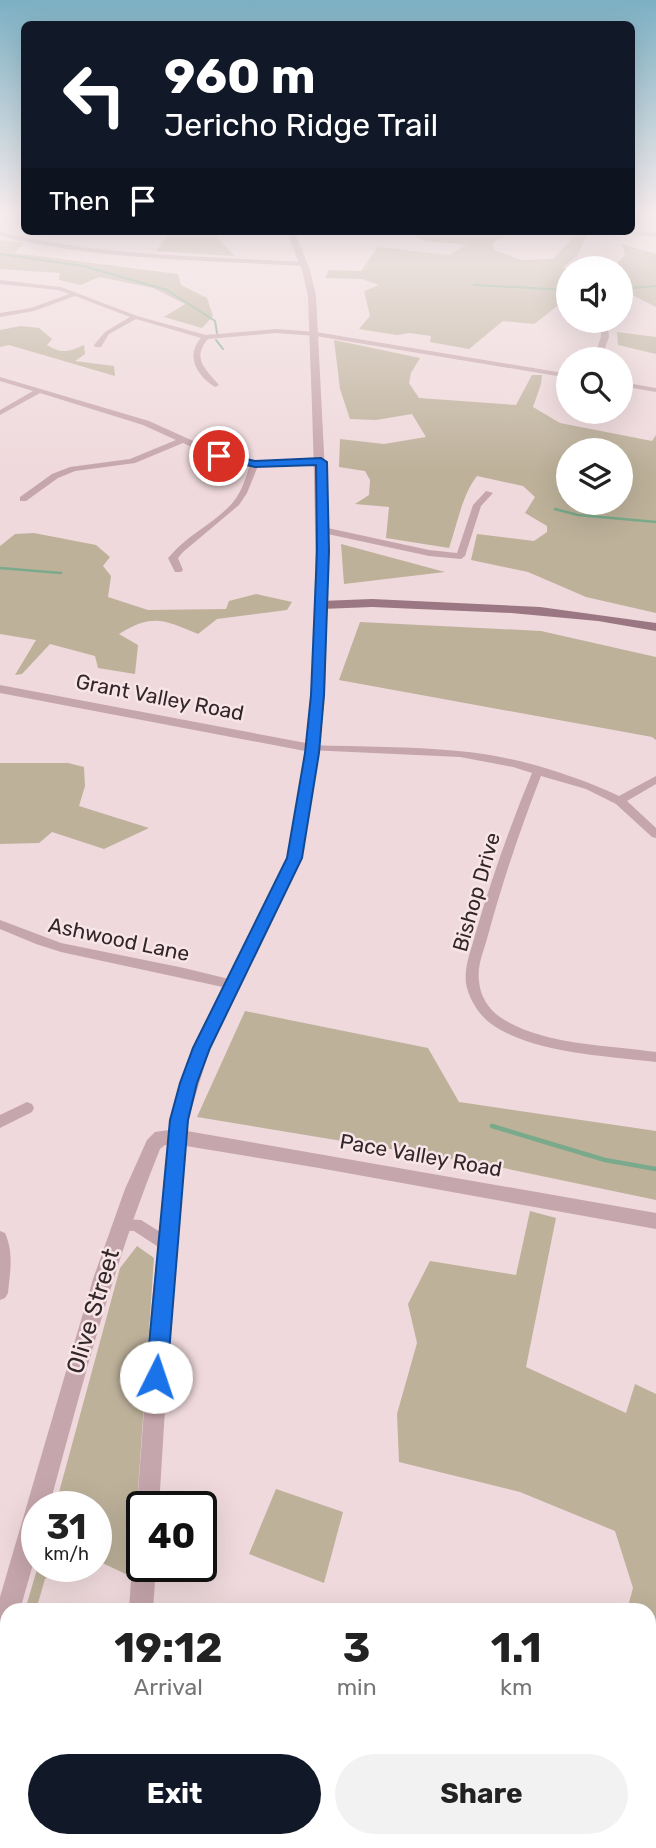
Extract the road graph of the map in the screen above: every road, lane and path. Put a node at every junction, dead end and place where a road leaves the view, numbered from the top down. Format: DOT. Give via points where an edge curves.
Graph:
graph roads {
  1 [pos="61,299"];
  2 [pos="89,299"];
  3 [pos="312,299"];
  4 [pos="0,315"];
  5 [pos="135,317"];
  6 [pos="316,334"];
  7 [pos="205,337"];
  8 [pos="98,345"];
  9 [pos="556,374"];
  10 [pos="0,379"];
  11 [pos="215,385"];
  12 [pos="633,386"];
  13 [pos="656,390"];
  14 [pos="39,391"];
  15 [pos="0,413"];
  16 [pos="182,440"];
  17 [pos="321,462"];
  18 [pos="255,464"];
  19 [pos="489,492"];
  20 [pos="23,499"];
  21 [pos="323,530"];
  22 [pos="178,570"];
  23 [pos="321,605"];
  24 [pos="656,627"];
  25 [pos="0,689"];
  26 [pos="312,748"];
  27 [pos="537,773"];
  28 [pos="656,779"];
  29 [pos="620,801"];
  30 [pos="656,834"];
  31 [pos="0,924"];
  32 [pos="232,984"];
  33 [pos="656,1058"];
  34 [pos="27,1108"];
  35 [pos="0,1122"];
  36 [pos="176,1137"];
  37 [pos="656,1222"];
  38 [pos="120,1225"];
  39 [pos="0,1238"];
  40 [pos="168,1245"];
  41 [pos="0,1293"];
  42 [pos="42,1491"];
  43 [pos="149,1491"];
  44 [pos="21,1558"];
  45 [pos="143,1582"];
  46 [pos="7,1601"];
  47 [pos="141,1603"];
  1 -- 4 [label="street"];
  2 -- 5 [label="street"];
  3 -- 6 [label="street"];
  5 -- 7 [label="street"];
  5 -- 8 [label="street" via="107,333"];
  6 -- 7 [label="street" via="276,331"];
  6 -- 9 [label="street"];
  6 -- 17 [label="street"];
  7 -- 11 [label="street" via="194,354"];
  10 -- 14 [label="street"];
  12 -- 13 [label="street"];
  14 -- 15 [label="street"];
  14 -- 16 [label="street" via="146,423"];
  16 -- 18 [label="street" via="219,456"];
  16 -- 20 [label="street" via="132,461 55,475"];
  17 -- 18 [label="street"];
  17 -- 21 [label="street"];
  18 -- 22 [label="street" via="242,496 231,509 185,542 173,558"];
  19 -- 21 [label="street" via="477,505 461,556"];
  21 -- 23 [label="street"];
  23 -- 24 [label="main road" via="578,613"];
  23 -- 26 [label="street"];
  25 -- 26 [label="street, Grant Valley Road"];
  26 -- 27 [label="street" via="486,757"];
  26 -- 32 [label="street" via="294,858"];
  27 -- 29 [label="street" via="590,787"];
  27 -- 33 [label="street, Bishop Drive" via="490,903 472,976 476,996 495,1021 539,1040"];
  28 -- 29 [label="street"];
  29 -- 30 [label="street"];
  31 -- 32 [label="street, Ashwood Lane" via="67,950"];
  32 -- 36 [label="street" via="188,1083"];
  34 -- 35 [label="street"];
  36 -- 37 [label="street, Pace Valley Road"];
  36 -- 38 [label="street, Olive Street" via="161,1137 153,1145"];
  36 -- 40 [label="street"];
  38 -- 40 [label="street" via="136,1225"];
  38 -- 42 [label="street, Olive Street" via="77,1358"];
  39 -- 41 [label="street" via="4,1258"];
  40 -- 43 [label="street"];
  44 -- 46 [label="street, Olive Street"];
  45 -- 47 [label="street"];
}
